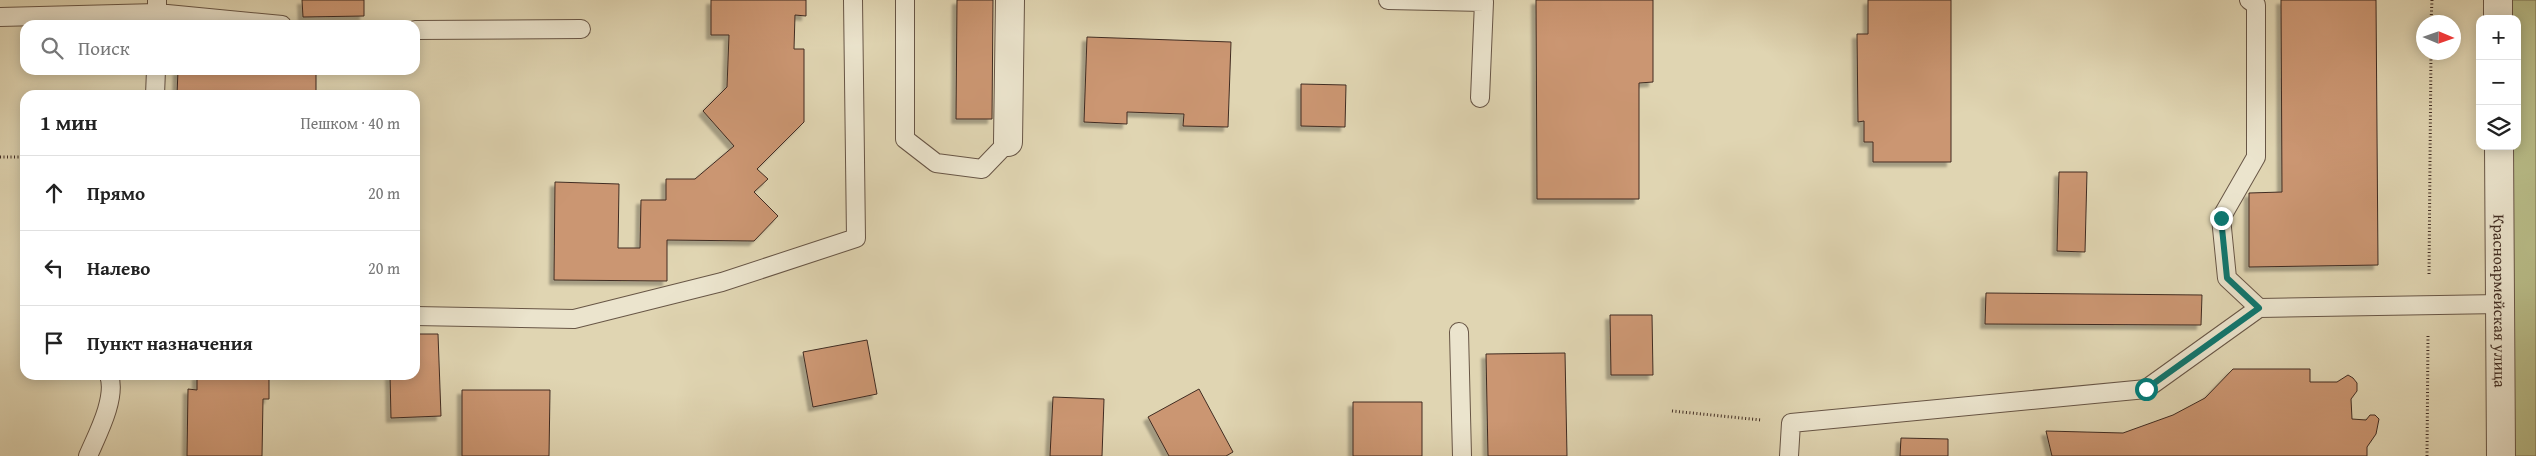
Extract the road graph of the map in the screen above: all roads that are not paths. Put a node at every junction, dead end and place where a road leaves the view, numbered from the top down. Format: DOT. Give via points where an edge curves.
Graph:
graph roads {
  1 [pos="853,0"];
  2 [pos="905,0"];
  3 [pos="1010,0"];
  4 [pos="1388,0"];
  5 [pos="2249,0"];
  6 [pos="2498,0"];
  7 [pos="157,13"];
  8 [pos="2498,15"];
  9 [pos="0,17"];
  10 [pos="230,20"];
  11 [pos="581,29"];
  12 [pos="420,30"];
  13 [pos="156,75"];
  14 [pos="155,90"];
  15 [pos="1480,98"];
  16 [pos="1008,142"];
  17 [pos="2499,150"];
  18 [pos="2500,304"];
  19 [pos="2259,308"];
  20 [pos="420,316"];
  21 [pos="1459,332"];
  22 [pos="110,380"];
  23 [pos="88,456"];
  24 [pos="1462,456"];
  25 [pos="1789,456"];
  26 [pos="2501,456"];
  1 -- 20 [label="lane" via="856,238 722,282 574,319"];
  2 -- 16 [label="lane" via="905,139 936,163 982,169"];
  3 -- 16 [label="street"];
  4 -- 15 [label="lane" via="1484,2"];
  5 -- 19 [label="lane" via="2256,5 2256,157 2221,218 2227,278"];
  6 -- 8 [label="street"];
  7 -- 9 [label="lane"];
  7 -- 10 [label="lane"];
  11 -- 12 [label="lane"];
  13 -- 14 [label="lane"];
  17 -- 18 [label="street, Красноармейская улица"];
  18 -- 19 [label="lane"];
  18 -- 26 [label="street, Красноармейская улица"];
  19 -- 25 [label="lane" via="2146,389 1791,423"];
  21 -- 24 [label="lane"];
  22 -- 23 [label="lane" via="104,420"];
}
